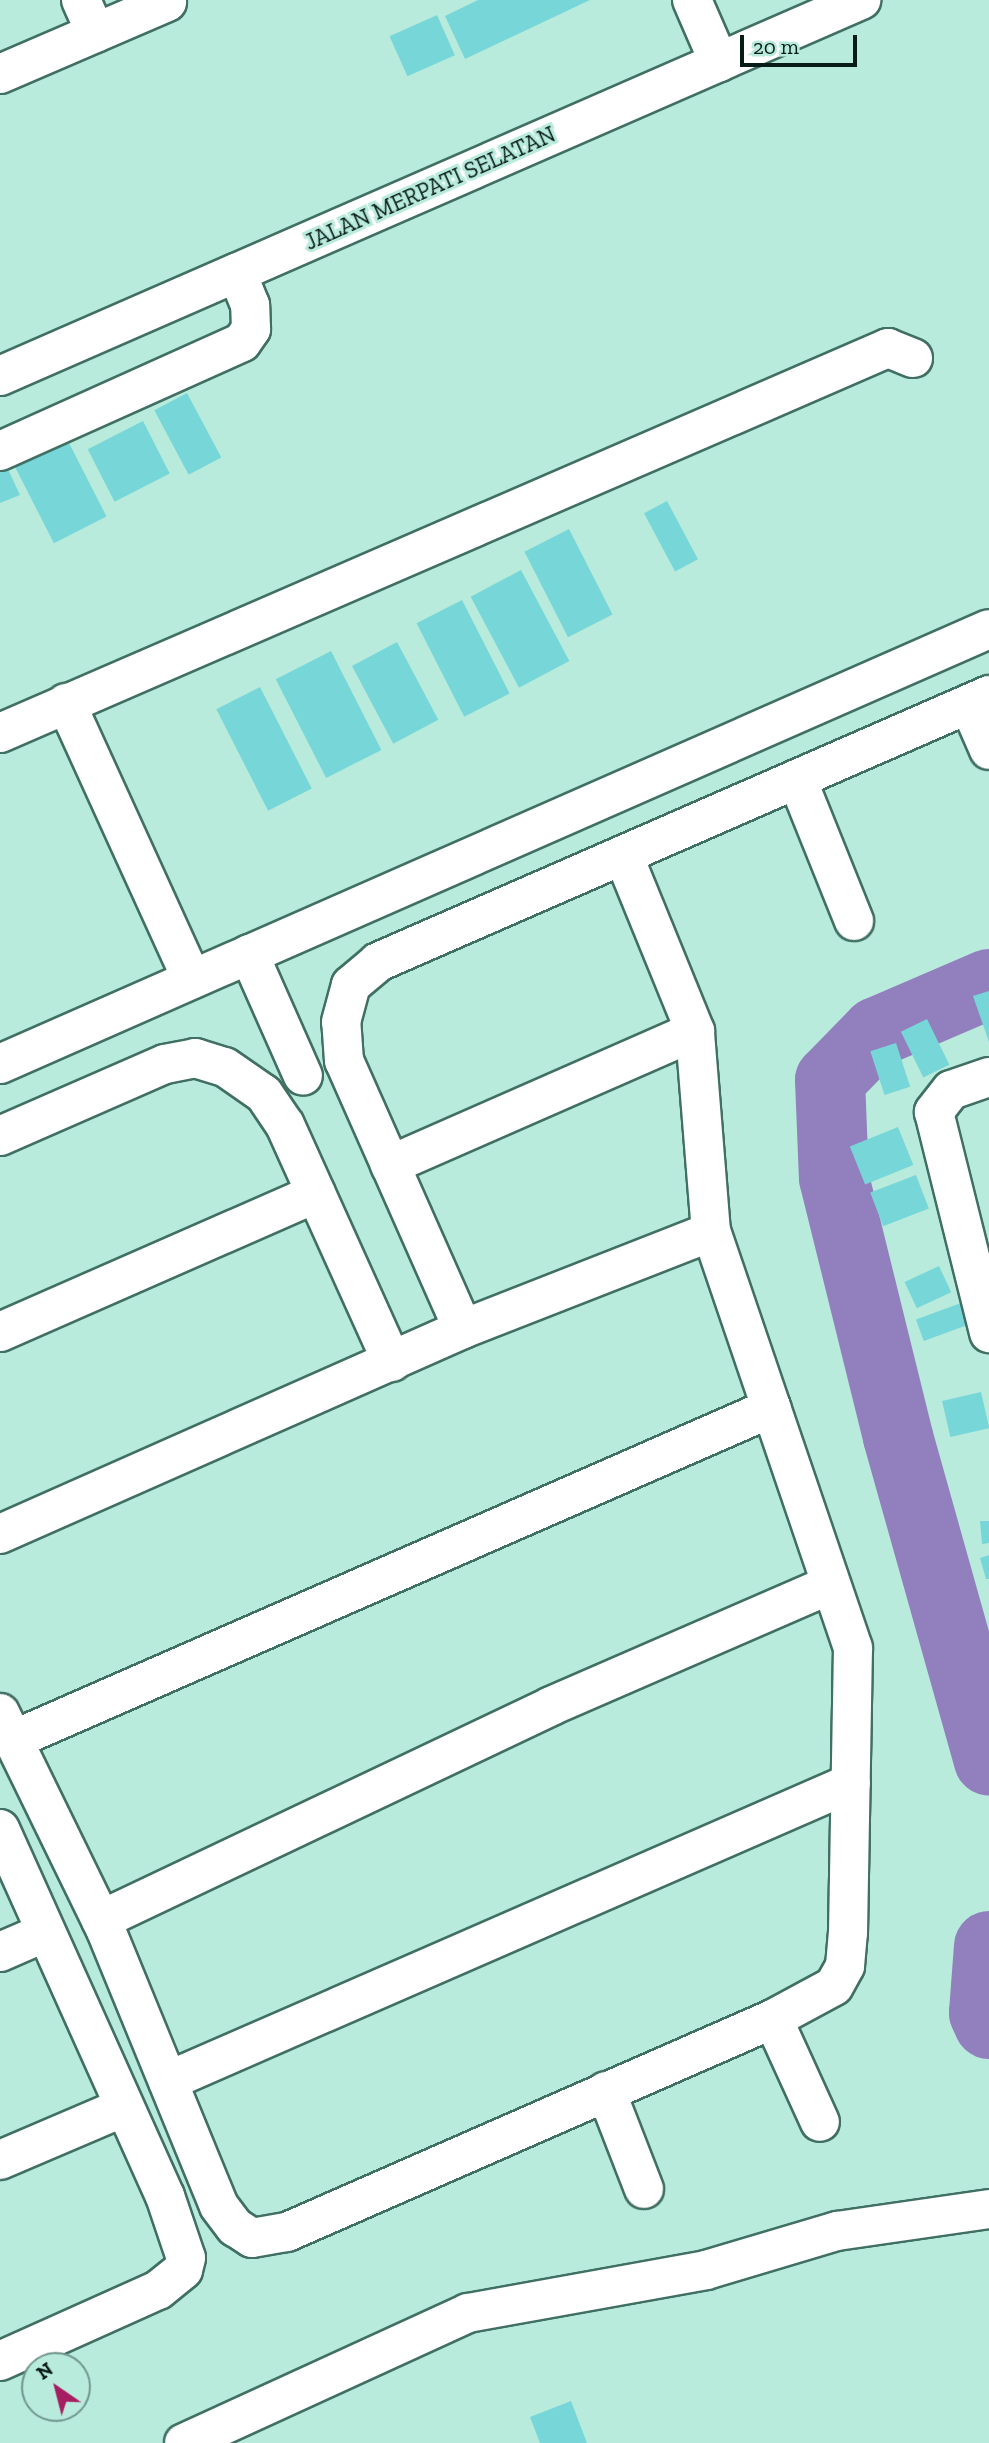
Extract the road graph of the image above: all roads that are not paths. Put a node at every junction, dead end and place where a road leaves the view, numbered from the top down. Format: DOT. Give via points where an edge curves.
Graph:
graph roads {
  1 [pos="692,0"];
  2 [pos="861,0"];
  3 [pos="167,2"];
  4 [pos="88,17"];
  5 [pos="719,62"];
  6 [pos="0,74"];
  7 [pos="237,273"];
  8 [pos="913,358"];
  9 [pos="0,376"];
  10 [pos="0,451"];
  11 [pos="989,629"];
  12 [pos="979,699"];
  13 [pos="66,703"];
  14 [pos="0,733"];
  15 [pos="989,750"];
  16 [pos="797,779"];
  17 [pos="623,855"];
  18 [pos="854,921"];
  19 [pos="249,954"];
  20 [pos="192,979"];
  21 [pos="695,1031"];
  22 [pos="344,1061"];
  23 [pos="0,1064"];
  24 [pos="303,1076"];
  25 [pos="989,1077"];
  26 [pos="264,1094"];
  27 [pos="0,1136"];
  28 [pos="390,1165"];
  29 [pos="316,1194"];
  30 [pos="711,1233"];
  31 [pos="463,1329"];
  32 [pos="0,1332"];
  33 [pos="989,1333"];
  34 [pos="392,1362"];
  35 [pos="771,1408"];
  36 [pos="0,1534"];
  37 [pos="831,1584"];
  38 [pos="7,1726"];
  39 [pos="851,1783"];
  40 [pos="0,1829"];
  41 [pos="101,1920"];
  42 [pos="44,1933"];
  43 [pos="0,1952"];
  44 [pos="773,2019"];
  45 [pos="168,2081"];
  46 [pos="607,2091"];
  47 [pos="124,2107"];
  48 [pos="821,2122"];
  49 [pos="0,2160"];
  50 [pos="644,2189"];
  51 [pos="989,2209"];
  52 [pos="0,2361"];
  53 [pos="184,2443"];
  1 -- 5 [label="street"];
  2 -- 5 [label="street, JALAN MERPATI SELATAN"];
  3 -- 4 [label="street"];
  4 -- 6 [label="street"];
  5 -- 7 [label="street, JALAN MERPATI SELATAN"];
  7 -- 9 [label="street, JALAN MERPATI SELATAN"];
  7 -- 10 [label="street" via="250,305 251,329 242,342"];
  8 -- 13 [label="street" via="888,348"];
  11 -- 19 [label="street"];
  12 -- 15 [label="street"];
  12 -- 16 [label="street"];
  13 -- 14 [label="street"];
  13 -- 20 [label="street"];
  16 -- 17 [label="street"];
  16 -- 18 [label="street"];
  17 -- 21 [label="street"];
  17 -- 22 [label="street" via="378,962 351,985 341,1022"];
  19 -- 20 [label="street"];
  19 -- 24 [label="street"];
  20 -- 23 [label="street"];
  21 -- 28 [label="street"];
  21 -- 30 [label="street"];
  22 -- 24 [label="street"];
  22 -- 28 [label="street"];
  24 -- 26 [label="street"];
  25 -- 33 [label="street" via="951,1090 934,1112"];
  26 -- 27 [label="street" via="225,1067 195,1058 165,1065"];
  26 -- 29 [label="street" via="285,1125"];
  28 -- 31 [label="street"];
  29 -- 32 [label="street"];
  29 -- 34 [label="street"];
  30 -- 31 [label="street"];
  30 -- 35 [label="street"];
  31 -- 34 [label="street"];
  34 -- 36 [label="street"];
  35 -- 37 [label="street"];
  35 -- 38 [label="street"];
  37 -- 39 [label="street" via="853,1648"];
  37 -- 41 [label="street" via="551,1706"];
  38 -- 41 [label="street"];
  39 -- 44 [label="street" via="845,1966 834,1986"];
  39 -- 45 [label="street"];
  40 -- 42 [label="street"];
  41 -- 45 [label="street"];
  42 -- 43 [label="street"];
  42 -- 47 [label="street"];
  44 -- 46 [label="street"];
  44 -- 48 [label="street"];
  45 -- 46 [label="street" via="219,2206 235,2227 252,2238 267,2239"];
  46 -- 50 [label="street"];
  47 -- 49 [label="street"];
  47 -- 52 [label="street" via="183,2240 183,2270 158,2290"];
  51 -- 53 [label="street" via="824,2234 706,2270 468,2313"];
}
